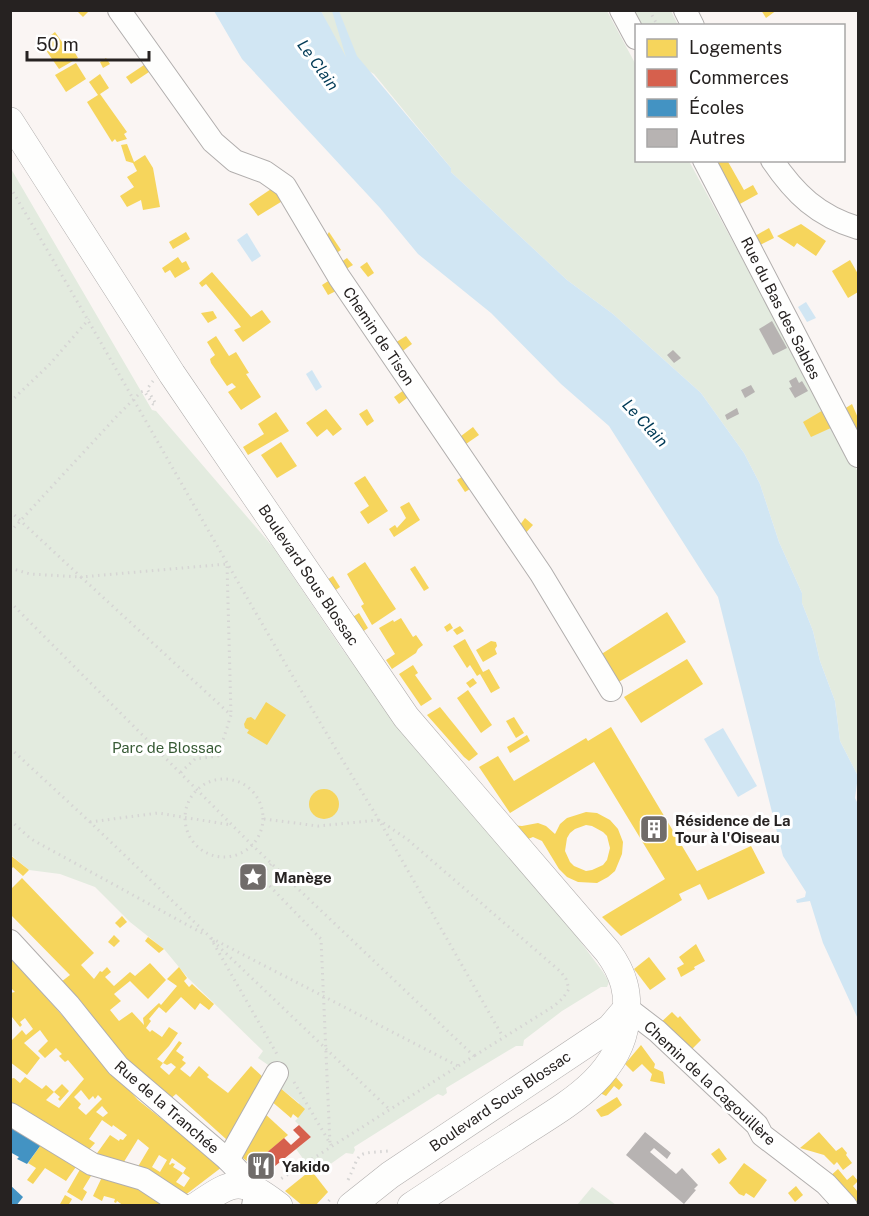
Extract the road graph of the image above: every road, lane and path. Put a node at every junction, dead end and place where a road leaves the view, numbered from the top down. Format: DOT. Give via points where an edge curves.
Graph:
graph roads {
  1 [pos="119,10"];
  2 [pos="621,10"];
  3 [pos="649,10"];
  4 [pos="685,10"];
  5 [pos="657,24"];
  6 [pos="692,24"];
  7 [pos="635,36"];
  8 [pos="10,121"];
  9 [pos="705,162"];
  10 [pos="773,162"];
  11 [pos="10,187"];
  12 [pos="858,228"];
  13 [pos="89,319"];
  14 [pos="156,378"];
  15 [pos="134,399"];
  16 [pos="10,402"];
  17 [pos="858,456"];
  18 [pos="10,511"];
  19 [pos="21,522"];
  20 [pos="10,532"];
  21 [pos="227,564"];
  22 [pos="10,568"];
  23 [pos="81,577"];
  24 [pos="10,602"];
  25 [pos="611,690"];
  26 [pos="231,715"];
  27 [pos="10,748"];
  28 [pos="180,773"];
  29 [pos="197,790"];
  30 [pos="184,817"];
  31 [pos="264,819"];
  32 [pos="10,820"];
  33 [pos="379,820"];
  34 [pos="90,822"];
  35 [pos="233,825"];
  36 [pos="252,845"];
  37 [pos="271,864"];
  38 [pos="208,936"];
  39 [pos="10,941"];
  40 [pos="323,997"];
  41 [pos="627,1008"];
  42 [pos="503,1037"];
  43 [pos="324,1048"];
  44 [pos="474,1056"];
  45 [pos="458,1066"];
  46 [pos="282,1068"];
  47 [pos="389,1109"];
  48 [pos="10,1114"];
  49 [pos="331,1145"];
  50 [pos="390,1151"];
  51 [pos="228,1160"];
  52 [pos="266,1196"];
  53 [pos="352,1196"];
  54 [pos="413,1205"];
  55 [pos="184,1206"];
  56 [pos="196,1206"];
  57 [pos="325,1206"];
  58 [pos="846,1206"];
  1 -- 25 [label="street, Chemin de Tison" via="213,142 235,161 265,172 285,186 345,285 541,574"];
  2 -- 7 [label="street"];
  3 -- 5 [label="path"];
  4 -- 6 [label="street"];
  8 -- 41 [label="main road, Boulevard Sous Blossac" via="172,374 406,717 616,963 626,988"];
  9 -- 17 [label="street, Rue du Bas des Sables"];
  10 -- 12 [label="street" via="805,200"];
  11 -- 13 [label="path"];
  13 -- 15 [label="path"];
  13 -- 16 [label="path"];
  14 -- 15 [label="path" via="147,389 156,404 144,391"];
  15 -- 19 [label="path"];
  15 -- 21 [label="path"];
  18 -- 19 [label="path"];
  19 -- 20 [label="path"];
  19 -- 23 [label="path"];
  21 -- 23 [label="path"];
  21 -- 26 [label="path"];
  21 -- 33 [label="path"];
  22 -- 23 [label="path" via="30,574"];
  23 -- 26 [label="path"];
  24 -- 28 [label="path"];
  26 -- 28 [label="path" via="218,756 195,759"];
  27 -- 34 [label="path"];
  28 -- 29 [label="path"];
  29 -- 30 [label="path"];
  29 -- 31 [label="path" via="217,779 240,782 258,797"];
  29 -- 35 [label="path"];
  30 -- 34 [label="path" via="158,813"];
  30 -- 35 [label="path"];
  30 -- 36 [label="path" via="194,842 216,856 229,857"];
  31 -- 33 [label="path" via="318,826"];
  31 -- 36 [label="path"];
  32 -- 38 [label="path" via="31,839"];
  33 -- 42 [label="path"];
  33 -- 42 [label="path" via="407,839 566,979 569,989 563,998"];
  34 -- 38 [label="path"];
  35 -- 36 [label="path"];
  36 -- 37 [label="path"];
  37 -- 40 [label="path" via="260,876 321,939"];
  37 -- 44 [label="path"];
  38 -- 40 [label="path"];
  38 -- 43 [label="path"];
  38 -- 46 [label="path"];
  39 -- 51 [label="street, Rue de la Tranchée" via="118,1066"];
  40 -- 43 [label="path"];
  40 -- 45 [label="path"];
  41 -- 53 [label="main road, Boulevard Sous Blossac" via="610,1028"];
  41 -- 54 [label="main road, Boulevard Sous Blossac" via="620,1045 593,1084"];
  41 -- 58 [label="street, Chemin de la Cagouillère" via="757,1125 762,1135 826,1184"];
  42 -- 44 [label="path"];
  43 -- 47 [label="path"];
  43 -- 49 [label="path"];
  44 -- 45 [label="path"];
  45 -- 47 [label="path"];
  46 -- 49 [label="path"];
  46 -- 51 [label="street"];
  47 -- 49 [label="path"];
  48 -- 55 [label="street" via="92,1164 142,1179"];
  49 -- 52 [label="path"];
  50 -- 53 [label="path" via="357,1157 348,1180"];
  51 -- 52 [label="street, Rue de la Tranchée"];
  52 -- 56 [label="main road" via="240,1184"];
  53 -- 57 [label="path"];
}
